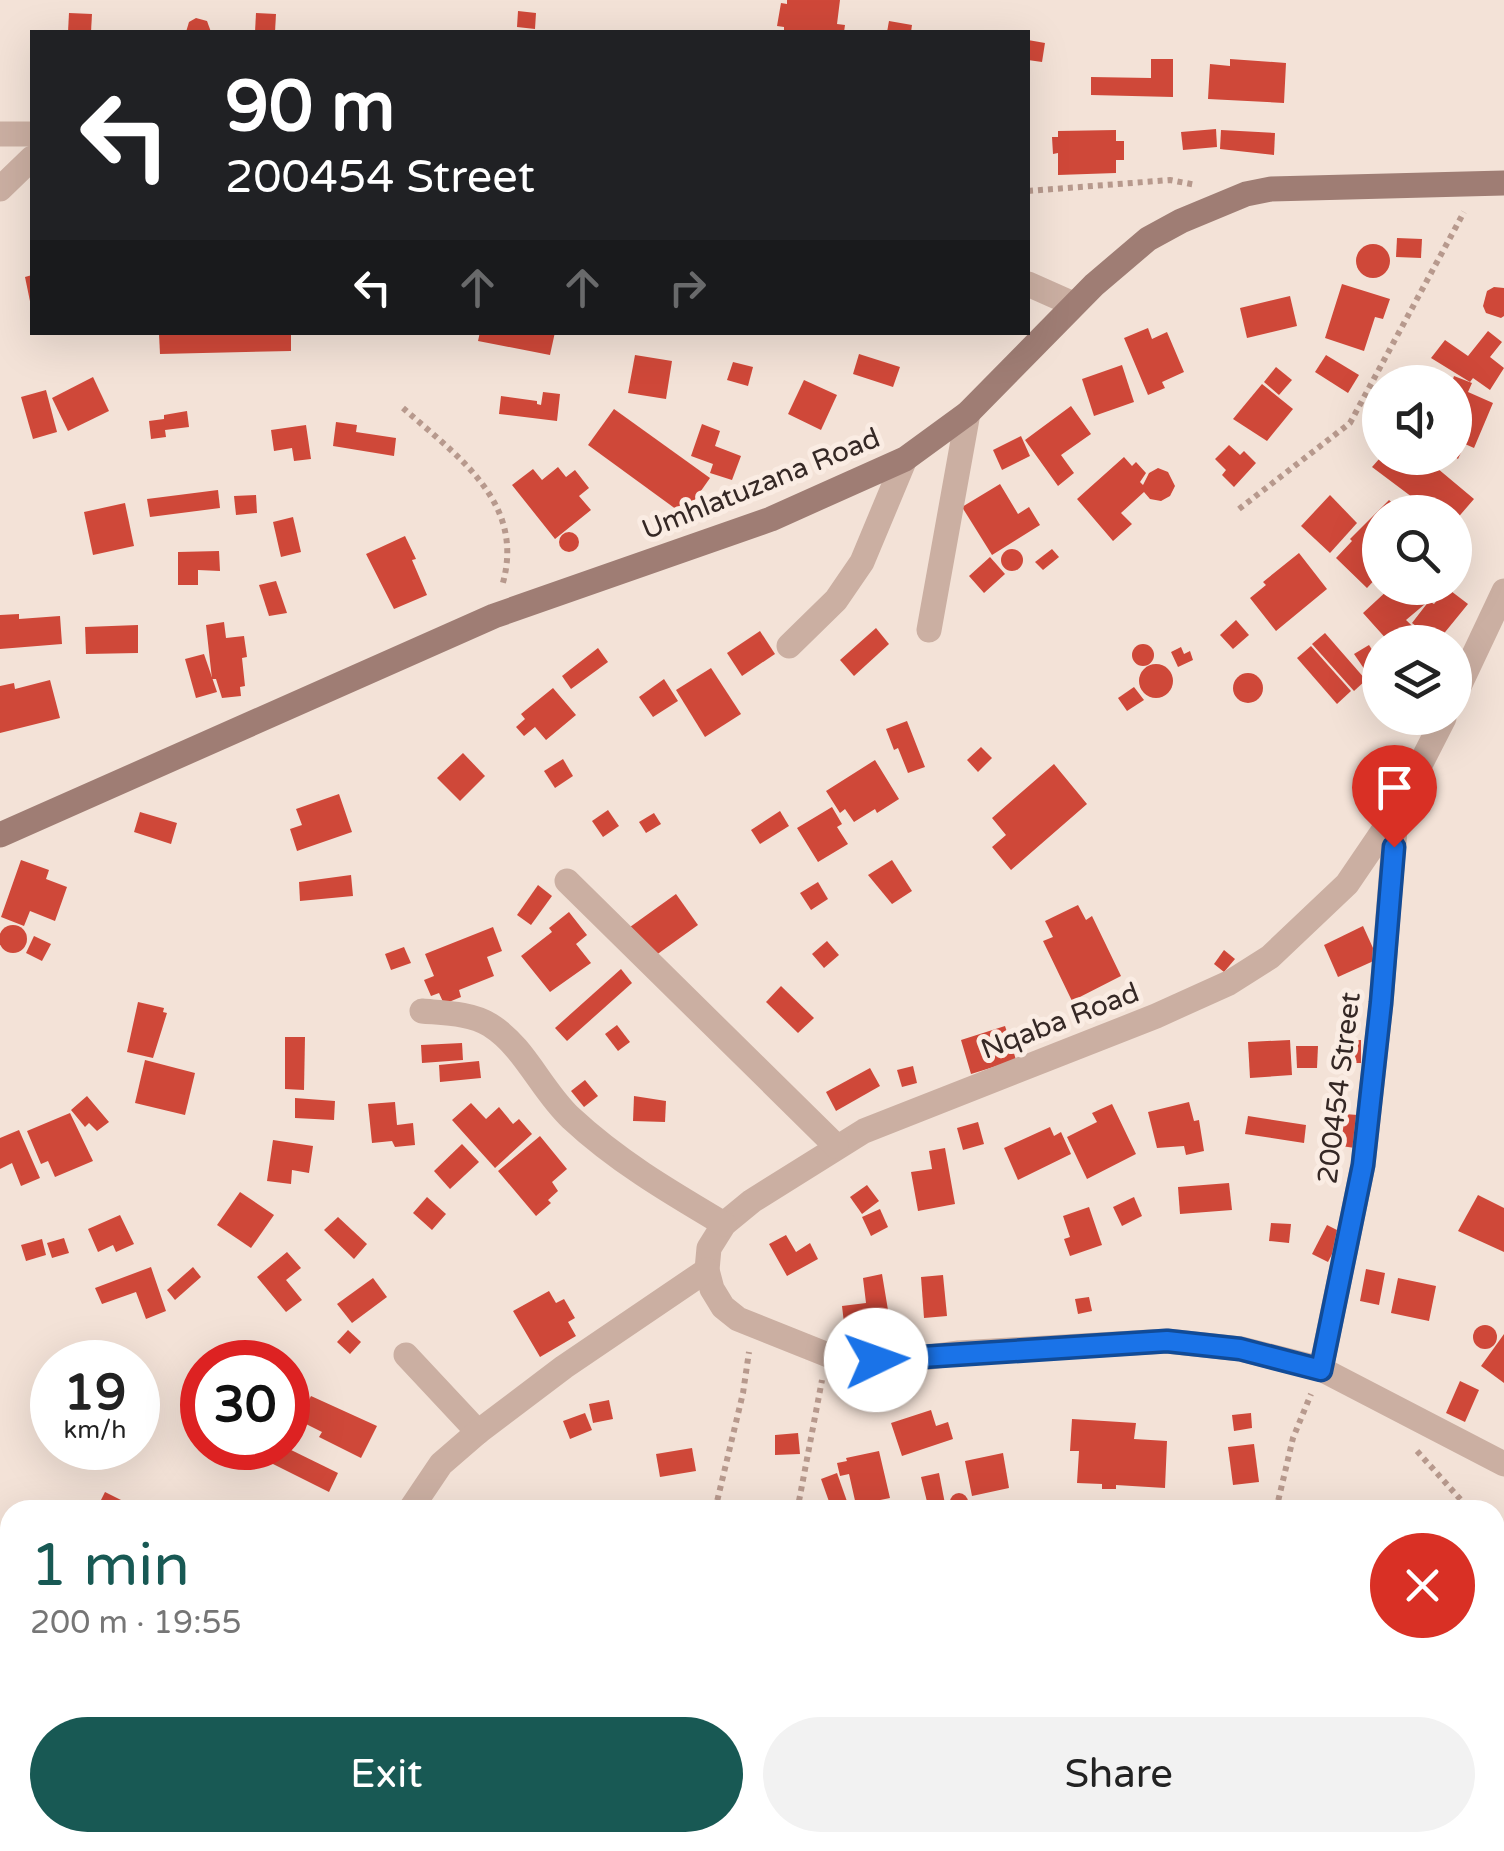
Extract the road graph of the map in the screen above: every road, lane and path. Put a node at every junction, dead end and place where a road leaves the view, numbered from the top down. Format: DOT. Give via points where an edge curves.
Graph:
graph roads {
  1 [pos="0,134"];
  2 [pos="30,134"];
  3 [pos="30,160"];
  4 [pos="1491,184"];
  5 [pos="0,189"];
  6 [pos="1030,191"];
  7 [pos="1246,194"];
  8 [pos="1030,285"];
  9 [pos="1073,304"];
  10 [pos="403,408"];
  11 [pos="968,414"];
  12 [pos="904,459"];
  13 [pos="1238,509"];
  14 [pos="1504,591"];
  15 [pos="494,616"];
  16 [pos="928,630"];
  17 [pos="789,646"];
  18 [pos="1472,659"];
  19 [pos="1435,735"];
  20 [pos="1396,812"];
  21 [pos="0,835"];
  22 [pos="567,881"];
  23 [pos="422,1011"];
  24 [pos="836,1146"];
  25 [pos="724,1224"];
  26 [pos="707,1270"];
  27 [pos="753,1326"];
  28 [pos="828,1354"];
  29 [pos="406,1355"];
  30 [pos="1321,1370"];
  31 [pos="478,1432"];
  32 [pos="1504,1464"];
  33 [pos="417,1500"];
  34 [pos="717,1500"];
  35 [pos="798,1500"];
  36 [pos="1278,1500"];
  1 -- 2 [label="street"];
  3 -- 5 [label="street"];
  4 -- 7 [label="street, Umhlatuzana Road"];
  4 -- 13 [label="path" via="1350,424"];
  6 -- 7 [label="path" via="1170,180"];
  7 -- 9 [label="street, Umhlatuzana Road" via="1148,239"];
  8 -- 9 [label="street"];
  9 -- 11 [label="street, Umhlatuzana Road"];
  10 -- 15 [label="path" via="490,490 508,538 508,569"];
  11 -- 12 [label="street, Umhlatuzana Road"];
  11 -- 16 [label="street"];
  12 -- 15 [label="street, Umhlatuzana Road" via="771,518"];
  12 -- 17 [label="street" via="862,562 836,600"];
  14 -- 18 [label="street"];
  15 -- 21 [label="street, Umhlatuzana Road"];
  19 -- 20 [label="street, Nqaba Road"];
  20 -- 24 [label="street, Nqaba Road" via="1347,884 1270,957 1229,984"];
  20 -- 30 [label="street, 200454 Street" via="1363,1165"];
  22 -- 24 [label="street"];
  23 -- 25 [label="street" via="486,1022 569,1116 635,1170"];
  24 -- 25 [label="street, Nqaba Road"];
  25 -- 26 [label="street"];
  26 -- 27 [label="street" via="723,1307"];
  26 -- 31 [label="street"];
  27 -- 28 [label="street"];
  27 -- 34 [label="path"];
  28 -- 30 [label="street" via="908,1360 1167,1341 1240,1349"];
  28 -- 35 [label="path"];
  29 -- 31 [label="street"];
  30 -- 32 [label="street"];
  30 -- 36 [label="path" via="1293,1438"];
  31 -- 33 [label="street" via="441,1464"];
}
